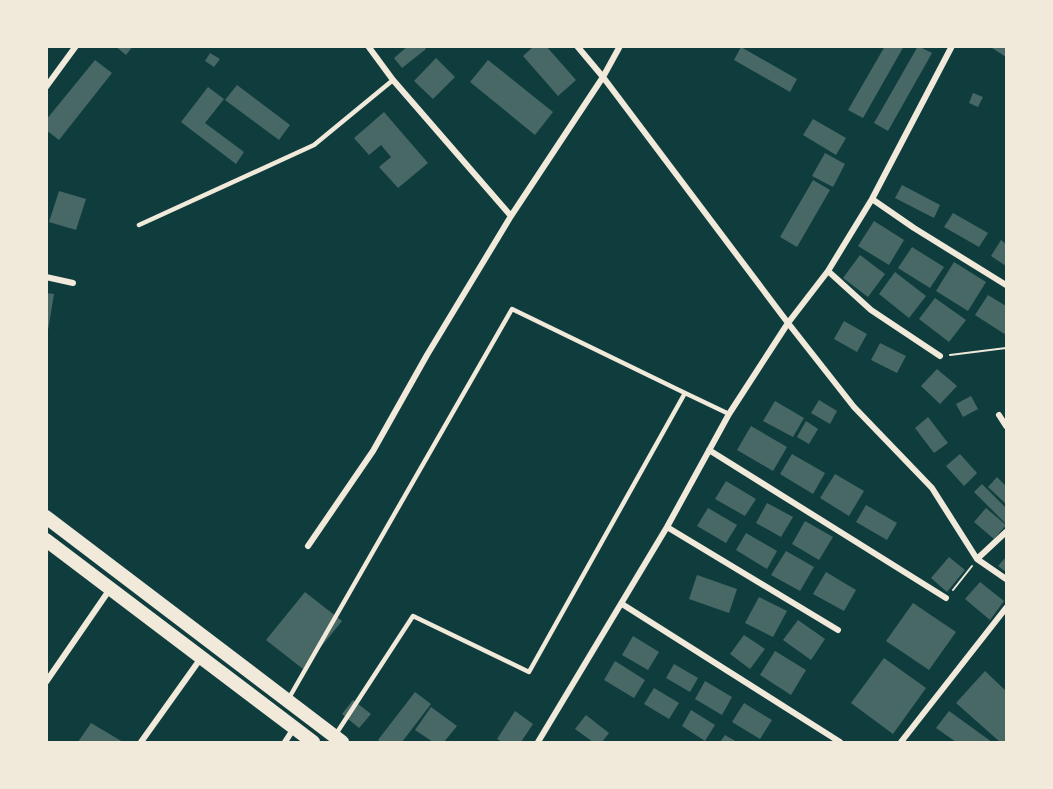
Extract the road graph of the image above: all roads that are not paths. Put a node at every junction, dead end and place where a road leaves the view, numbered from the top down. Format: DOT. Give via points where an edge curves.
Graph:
graph roads {
  1 [pos="76,46"];
  2 [pos="368,46"];
  3 [pos="577,46"];
  4 [pos="620,46"];
  5 [pos="952,46"];
  6 [pos="603,77"];
  7 [pos="393,80"];
  8 [pos="46,87"];
  9 [pos="873,199"];
  10 [pos="511,216"];
  11 [pos="139,225"];
  12 [pos="828,271"];
  13 [pos="46,277"];
  14 [pos="73,283"];
  15 [pos="1006,285"];
  16 [pos="788,323"];
  17 [pos="940,356"];
  18 [pos="685,393"];
  19 [pos="729,414"];
  20 [pos="999,415"];
  21 [pos="1006,426"];
  22 [pos="709,450"];
  23 [pos="46,517"];
  24 [pos="667,527"];
  25 [pos="1006,532"];
  26 [pos="46,540"];
  27 [pos="308,546"];
  28 [pos="977,559"];
  29 [pos="1006,579"];
  30 [pos="111,588"];
  31 [pos="946,598"];
  32 [pos="622,604"];
  33 [pos="1006,608"];
  34 [pos="837,630"];
  35 [pos="222,650"];
  36 [pos="205,661"];
  37 [pos="46,682"];
  38 [pos="288,701"];
  39 [pos="294,728"];
  40 [pos="339,740"];
  41 [pos="141,742"];
  42 [pos="285,742"];
  43 [pos="313,742"];
  44 [pos="538,742"];
  45 [pos="840,742"];
  46 [pos="901,742"];
  1 -- 8 [label="street"];
  2 -- 7 [label="street"];
  3 -- 6 [label="street"];
  4 -- 6 [label="street"];
  5 -- 9 [label="street"];
  6 -- 10 [label="street"];
  6 -- 16 [label="street"];
  7 -- 10 [label="street"];
  7 -- 11 [label="lane" via="314,145"];
  9 -- 12 [label="street"];
  9 -- 15 [label="street"];
  10 -- 27 [label="street" via="374,451"];
  12 -- 16 [label="street"];
  12 -- 17 [label="street" via="871,310"];
  13 -- 14 [label="street"];
  16 -- 19 [label="street"];
  16 -- 28 [label="street" via="854,407 932,488"];
  18 -- 19 [label="lane"];
  18 -- 38 [label="lane" via="512,309"];
  18 -- 40 [label="lane" via="529,672 413,616"];
  19 -- 22 [label="street"];
  20 -- 21 [label="street"];
  22 -- 24 [label="street"];
  22 -- 31 [label="street"];
  23 -- 35 [label="highway"];
  24 -- 32 [label="street"];
  24 -- 34 [label="street"];
  25 -- 28 [label="street"];
  26 -- 30 [label="highway"];
  28 -- 29 [label="street"];
  30 -- 36 [label="highway"];
  30 -- 37 [label="street"];
  32 -- 44 [label="street"];
  32 -- 45 [label="street"];
  33 -- 46 [label="street"];
  35 -- 36 [label="highway"];
  35 -- 38 [label="highway"];
  36 -- 39 [label="highway"];
  36 -- 41 [label="street"];
  38 -- 40 [label="highway"];
  39 -- 42 [label="street"];
  39 -- 43 [label="highway"];
}
